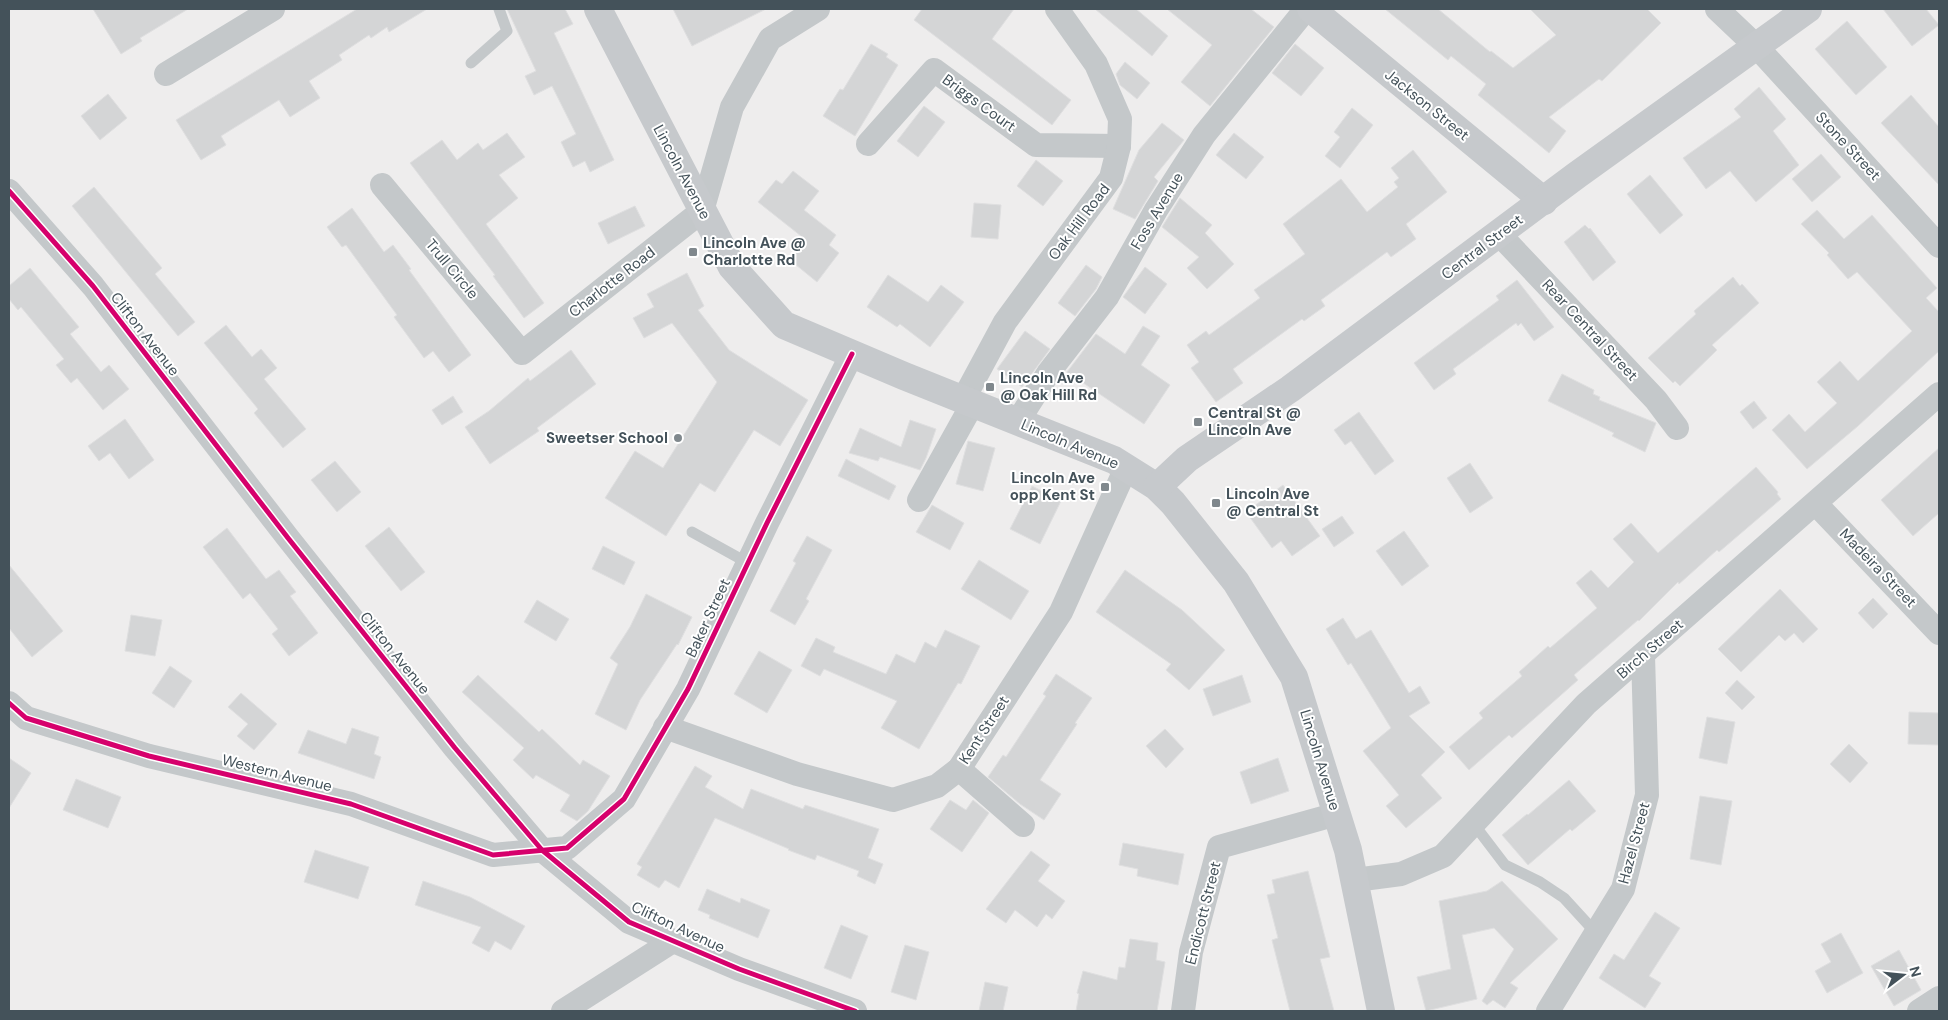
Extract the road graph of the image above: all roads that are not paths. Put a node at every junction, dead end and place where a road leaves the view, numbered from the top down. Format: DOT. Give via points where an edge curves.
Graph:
graph roads {
  1 [pos="273,9"];
  2 [pos="499,9"];
  3 [pos="598,9"];
  4 [pos="818,9"];
  5 [pos="1056,9"];
  6 [pos="1306,9"];
  7 [pos="1311,9"];
  8 [pos="1717,9"];
  9 [pos="1808,9"];
  10 [pos="1756,46"];
  11 [pos="471,63"];
  12 [pos="166,74"];
  13 [pos="868,144"];
  14 [pos="1119,146"];
  15 [pos="382,185"];
  16 [pos="9,191"];
  17 [pos="1544,201"];
  18 [pos="702,211"];
  19 [pos="1499,234"];
  20 [pos="1939,246"];
  21 [pos="522,353"];
  22 [pos="852,354"];
  23 [pos="1939,394"];
  24 [pos="968,401"];
  25 [pos="1018,421"];
  26 [pos="1677,428"];
  27 [pos="1126,468"];
  28 [pos="1157,487"];
  29 [pos="919,500"];
  30 [pos="1816,504"];
  31 [pos="692,532"];
  32 [pos="748,563"];
  33 [pos="1939,633"];
  34 [pos="1643,655"];
  35 [pos="9,703"];
  36 [pos="665,727"];
  37 [pos="959,769"];
  38 [pos="1337,814"];
  39 [pos="1473,823"];
  40 [pos="1023,825"];
  41 [pos="542,850"];
  42 [pos="1355,880"];
  43 [pos="1596,933"];
  44 [pos="673,941"];
  45 [pos="1939,998"];
  46 [pos="563,1011"];
  47 [pos="855,1011"];
  48 [pos="1182,1011"];
  49 [pos="1381,1011"];
  50 [pos="1548,1011"];
  51 [pos="1919,1011"];
  1 -- 12 [label="street"];
  2 -- 11 [label="lane" via="507,31"];
  3 -- 18 [label="main road, Lincoln Avenue"];
  4 -- 18 [label="street" via="770,40 732,107"];
  5 -- 14 [label="street, Oak Hill Road" via="1096,64 1120,119"];
  6 -- 25 [label="street, Foss Avenue" via="1204,135 1156,210 1107,297 1049,372"];
  7 -- 17 [label="main road, Jackson Street"];
  8 -- 10 [label="street, Stone Street"];
  9 -- 10 [label="main road, Central Street"];
  10 -- 17 [label="main road, Central Street"];
  10 -- 20 [label="street, Stone Street"];
  13 -- 14 [label="street, Briggs Court" via="934,70 1036,145"];
  14 -- 24 [label="street, Oak Hill Road" via="1111,178 1004,322"];
  15 -- 21 [label="street, Trull Circle"];
  16 -- 41 [label="street, Clifton Avenue" via="93,286 455,748"];
  17 -- 19 [label="main road, Central Street"];
  18 -- 21 [label="street, Charlotte Road"];
  18 -- 22 [label="main road, Lincoln Avenue" via="732,267 784,325"];
  19 -- 26 [label="street, Rear Central Street" via="1656,400"];
  19 -- 28 [label="main road, Central Street" via="1290,389 1186,460"];
  22 -- 24 [label="main road, Lincoln Avenue"];
  22 -- 32 [label="street, Baker Street"];
  23 -- 30 [label="street, Birch Street"];
  24 -- 25 [label="main road, Lincoln Avenue"];
  24 -- 29 [label="street, Oak Hill Road"];
  25 -- 27 [label="main road, Lincoln Avenue" via="1114,460"];
  27 -- 28 [label="main road, Lincoln Avenue"];
  27 -- 37 [label="street, Kent Street" via="1061,612"];
  28 -- 38 [label="main road, Lincoln Avenue" via="1173,502 1236,582 1294,677"];
  30 -- 33 [label="street, Madeira Street"];
  30 -- 34 [label="street, Birch Street"];
  31 -- 32 [label="lane"];
  32 -- 36 [label="street, Baker Street" via="688,689"];
  34 -- 39 [label="street, Birch Street" via="1586,704"];
  34 -- 43 [label="street, Hazel Street" via="1647,795 1623,889"];
  35 -- 41 [label="street, Western Avenue" via="26,718 150,756 351,804 492,855"];
  36 -- 37 [label="street, Kent Street" via="796,774 893,800 937,786"];
  36 -- 41 [label="street, Baker Street" via="624,799 567,848"];
  37 -- 40 [label="street"];
  38 -- 42 [label="main road, Lincoln Avenue"];
  38 -- 48 [label="street, Endicott Street" via="1219,847 1191,952"];
  39 -- 42 [label="street, Birch Street" via="1443,856 1401,874"];
  39 -- 43 [label="lane" via="1505,865 1564,898"];
  41 -- 44 [label="street, Clifton Avenue" via="629,922"];
  42 -- 49 [label="main road, Lincoln Avenue"];
  43 -- 50 [label="street, Hazel Street"];
  44 -- 46 [label="street"];
  44 -- 47 [label="street, Clifton Avenue"];
  45 -- 51 [label="street"];
}
